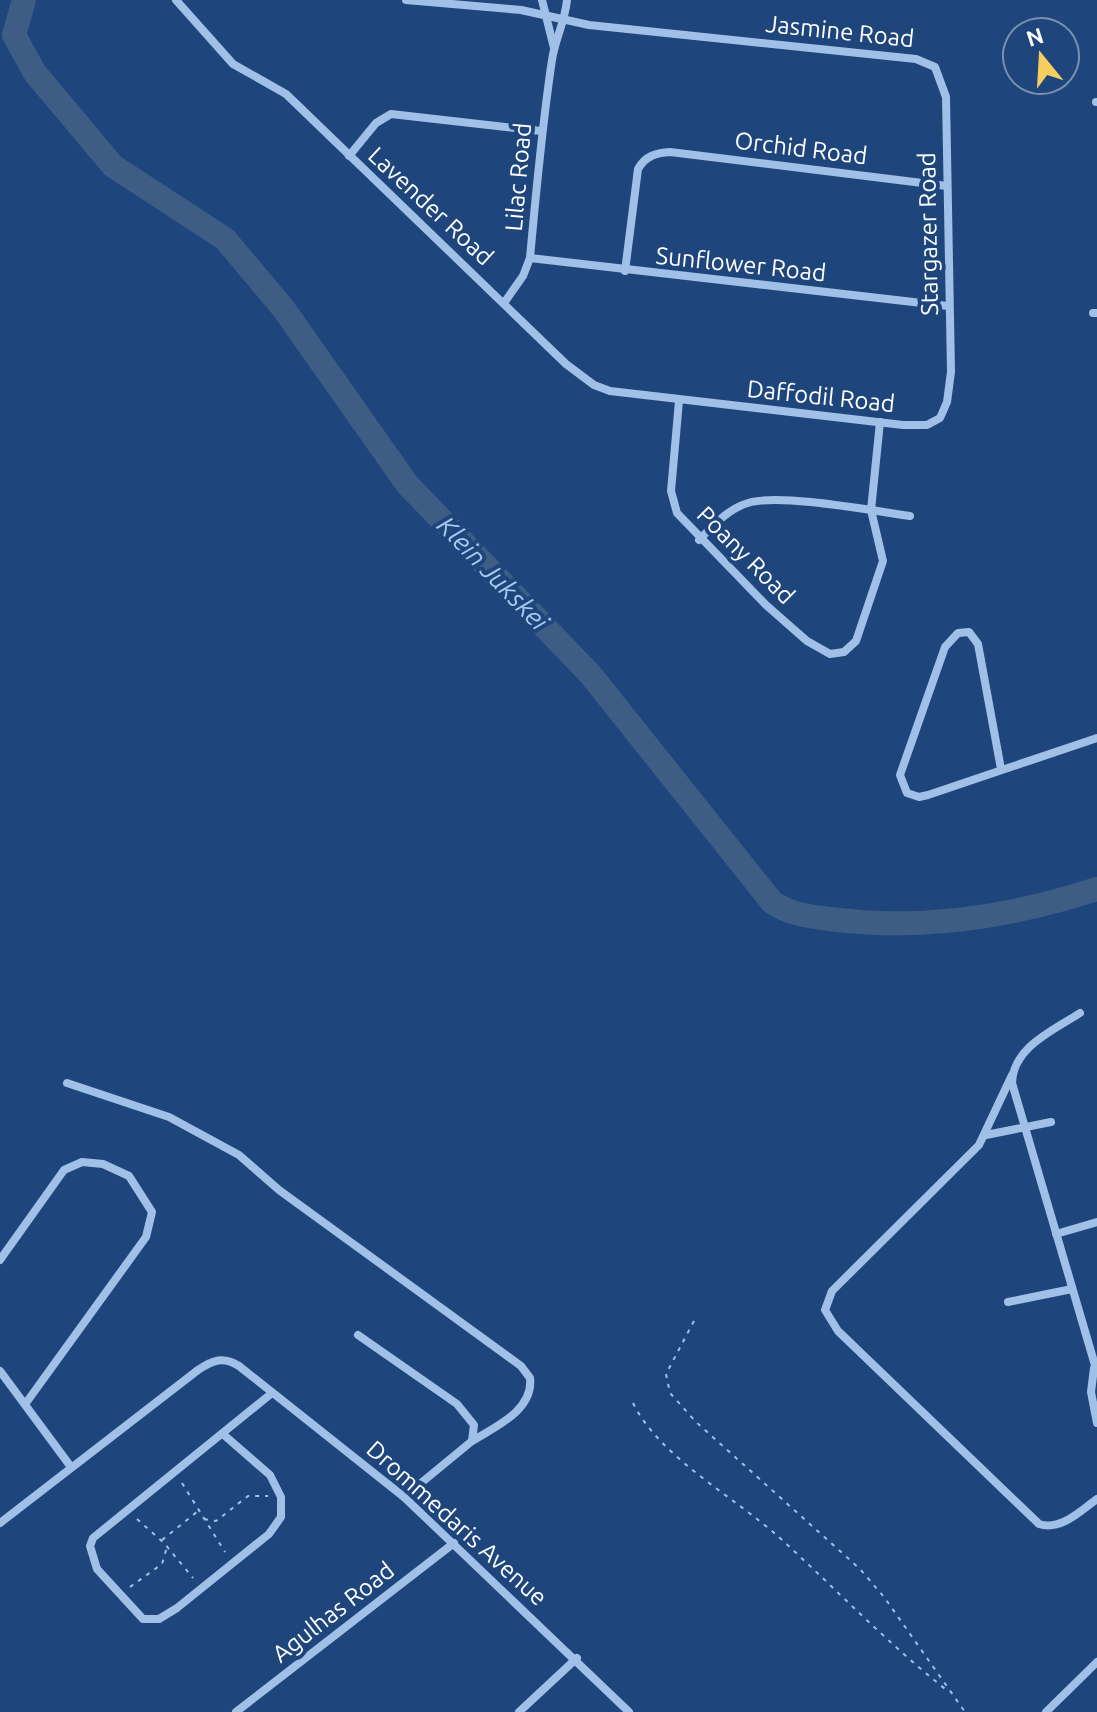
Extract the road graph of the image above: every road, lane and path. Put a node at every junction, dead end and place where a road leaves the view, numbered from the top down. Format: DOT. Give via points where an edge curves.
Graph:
graph roads {
  1 [pos="176,0"];
  2 [pos="406,0"];
  3 [pos="542,0"];
  4 [pos="567,0"];
  5 [pos="543,14"];
  6 [pos="565,21"];
  7 [pos="554,48"];
  8 [pos="935,67"];
  9 [pos="541,131"];
  10 [pos="349,156"];
  11 [pos="947,186"];
  12 [pos="530,258"];
  13 [pos="625,271"];
  14 [pos="504,303"];
  15 [pos="948,306"];
  16 [pos="679,401"];
  17 [pos="947,402"];
  18 [pos="880,422"];
  19 [pos="871,510"];
  20 [pos="910,516"];
  21 [pos="699,540"];
  22 [pos="1097,738"];
  23 [pos="1001,769"];
  24 [pos="1080,1013"];
  25 [pos="1012,1075"];
  26 [pos="67,1083"];
  27 [pos="1051,1122"];
  28 [pos="1025,1129"];
  29 [pos="986,1135"];
  30 [pos="1097,1222"];
  31 [pos="1056,1234"];
  32 [pos="0,1260"];
  33 [pos="1072,1289"];
  34 [pos="1008,1302"];
  35 [pos="694,1321"];
  36 [pos="358,1335"];
  37 [pos="1096,1370"];
  38 [pos="0,1371"];
  39 [pos="272,1393"];
  40 [pos="26,1403"];
  41 [pos="633,1403"];
  42 [pos="1097,1423"];
  43 [pos="224,1435"];
  44 [pos="472,1441"];
  45 [pos="71,1467"];
  46 [pos="174,1472"];
  47 [pos="281,1497"];
  48 [pos="404,1497"];
  49 [pos="1097,1499"];
  50 [pos="128,1508"];
  51 [pos="199,1510"];
  52 [pos="203,1519"];
  53 [pos="0,1523"];
  54 [pos="161,1541"];
  55 [pos="454,1543"];
  56 [pos="167,1546"];
  57 [pos="233,1563"];
  58 [pos="201,1588"];
  59 [pos="120,1595"];
  60 [pos="577,1658"];
  61 [pos="1097,1662"];
  62 [pos="953,1696"];
  63 [pos="236,1712"];
  64 [pos="519,1712"];
  65 [pos="629,1712"];
  66 [pos="965,1712"];
  67 [pos="1046,1712"];
  1 -- 10 [label="street, Lavender Road" via="233,64 286,94"];
  2 -- 5 [label="street, Jasmine Road"];
  3 -- 5 [label="street"];
  4 -- 6 [label="street"];
  5 -- 6 [label="street, Jasmine Road"];
  5 -- 7 [label="street"];
  6 -- 7 [label="street"];
  6 -- 8 [label="street, Jasmine Road" via="916,59"];
  7 -- 9 [label="street, Lilac Road"];
  8 -- 11 [label="street, Stargazer Road" via="946,97"];
  9 -- 10 [label="street" via="391,114 376,123"];
  9 -- 12 [label="street, Lilac Road"];
  10 -- 14 [label="street, Lavender Road"];
  11 -- 13 [label="street, Orchid Road" via="670,152 650,156 638,169"];
  11 -- 15 [label="street, Stargazer Road"];
  12 -- 13 [label="street, Sunflower Road"];
  12 -- 14 [label="street, Lilac Road"];
  13 -- 15 [label="street, Sunflower Road"];
  14 -- 16 [label="street, Lavender Road" via="594,385"];
  15 -- 17 [label="street, Stargazer Road"];
  16 -- 18 [label="street, Daffodil Road"];
  16 -- 21 [label="street, Poany Road" via="672,498"];
  17 -- 18 [label="street, Daffodil Road" via="932,424"];
  18 -- 19 [label="street"];
  19 -- 20 [label="street"];
  19 -- 21 [label="street" via="751,502"];
  19 -- 21 [label="street, Poany Road" via="883,561 856,641 844,652 825,653 807,641"];
  22 -- 23 [label="street"];
  23 -- 23 [label="street" via="919,797 907,793 900,781 945,647 958,633 969,632 976,639"];
  24 -- 25 [label="street" via="1024,1052"];
  25 -- 28 [label="street"];
  25 -- 29 [label="street"];
  26 -- 44 [label="street" via="169,1117 239,1155 279,1190 521,1366 530,1378 527,1398 515,1413"];
  27 -- 28 [label="street"];
  28 -- 29 [label="street"];
  28 -- 31 [label="street"];
  29 -- 49 [label="street" via="832,1291 825,1304 827,1318 1039,1524 1064,1523"];
  30 -- 31 [label="street"];
  31 -- 33 [label="street"];
  32 -- 40 [label="street" via="64,1170 82,1162 103,1164 129,1176 152,1212 146,1237"];
  33 -- 34 [label="street"];
  33 -- 37 [label="street"];
  35 -- 62 [label="path" via="666,1374 670,1393 860,1569"];
  36 -- 44 [label="street" via="465,1410 474,1425"];
  37 -- 42 [label="street" via="1091,1392"];
  38 -- 40 [label="street"];
  39 -- 43 [label="street"];
  39 -- 45 [label="street, Drommedaris Avenue" via="233,1362 212,1361"];
  39 -- 48 [label="street, Drommedaris Avenue"];
  40 -- 45 [label="street"];
  41 -- 62 [label="path" via="659,1440 781,1539"];
  43 -- 46 [label="street"];
  43 -- 47 [label="street" via="270,1475"];
  44 -- 48 [label="street"];
  45 -- 53 [label="street, Drommedaris Avenue"];
  46 -- 50 [label="street"];
  46 -- 51 [label="path"];
  47 -- 52 [label="path" via="253,1494 216,1521"];
  47 -- 57 [label="street" via="277,1526"];
  48 -- 55 [label="street, Drommedaris Avenue"];
  50 -- 54 [label="path"];
  50 -- 59 [label="street" via="100,1529 90,1546 97,1569"];
  51 -- 52 [label="path"];
  51 -- 54 [label="path"];
  52 -- 57 [label="path"];
  54 -- 56 [label="path"];
  55 -- 60 [label="street, Drommedaris Avenue"];
  55 -- 63 [label="street, Agulhas Road"];
  56 -- 58 [label="path"];
  56 -- 59 [label="path" via="162,1564"];
  57 -- 58 [label="street"];
  58 -- 59 [label="street" via="151,1620 137,1615"];
  60 -- 64 [label="street"];
  60 -- 65 [label="street, Drommedaris Avenue"];
  61 -- 67 [label="street"];
  62 -- 66 [label="path"];
}
